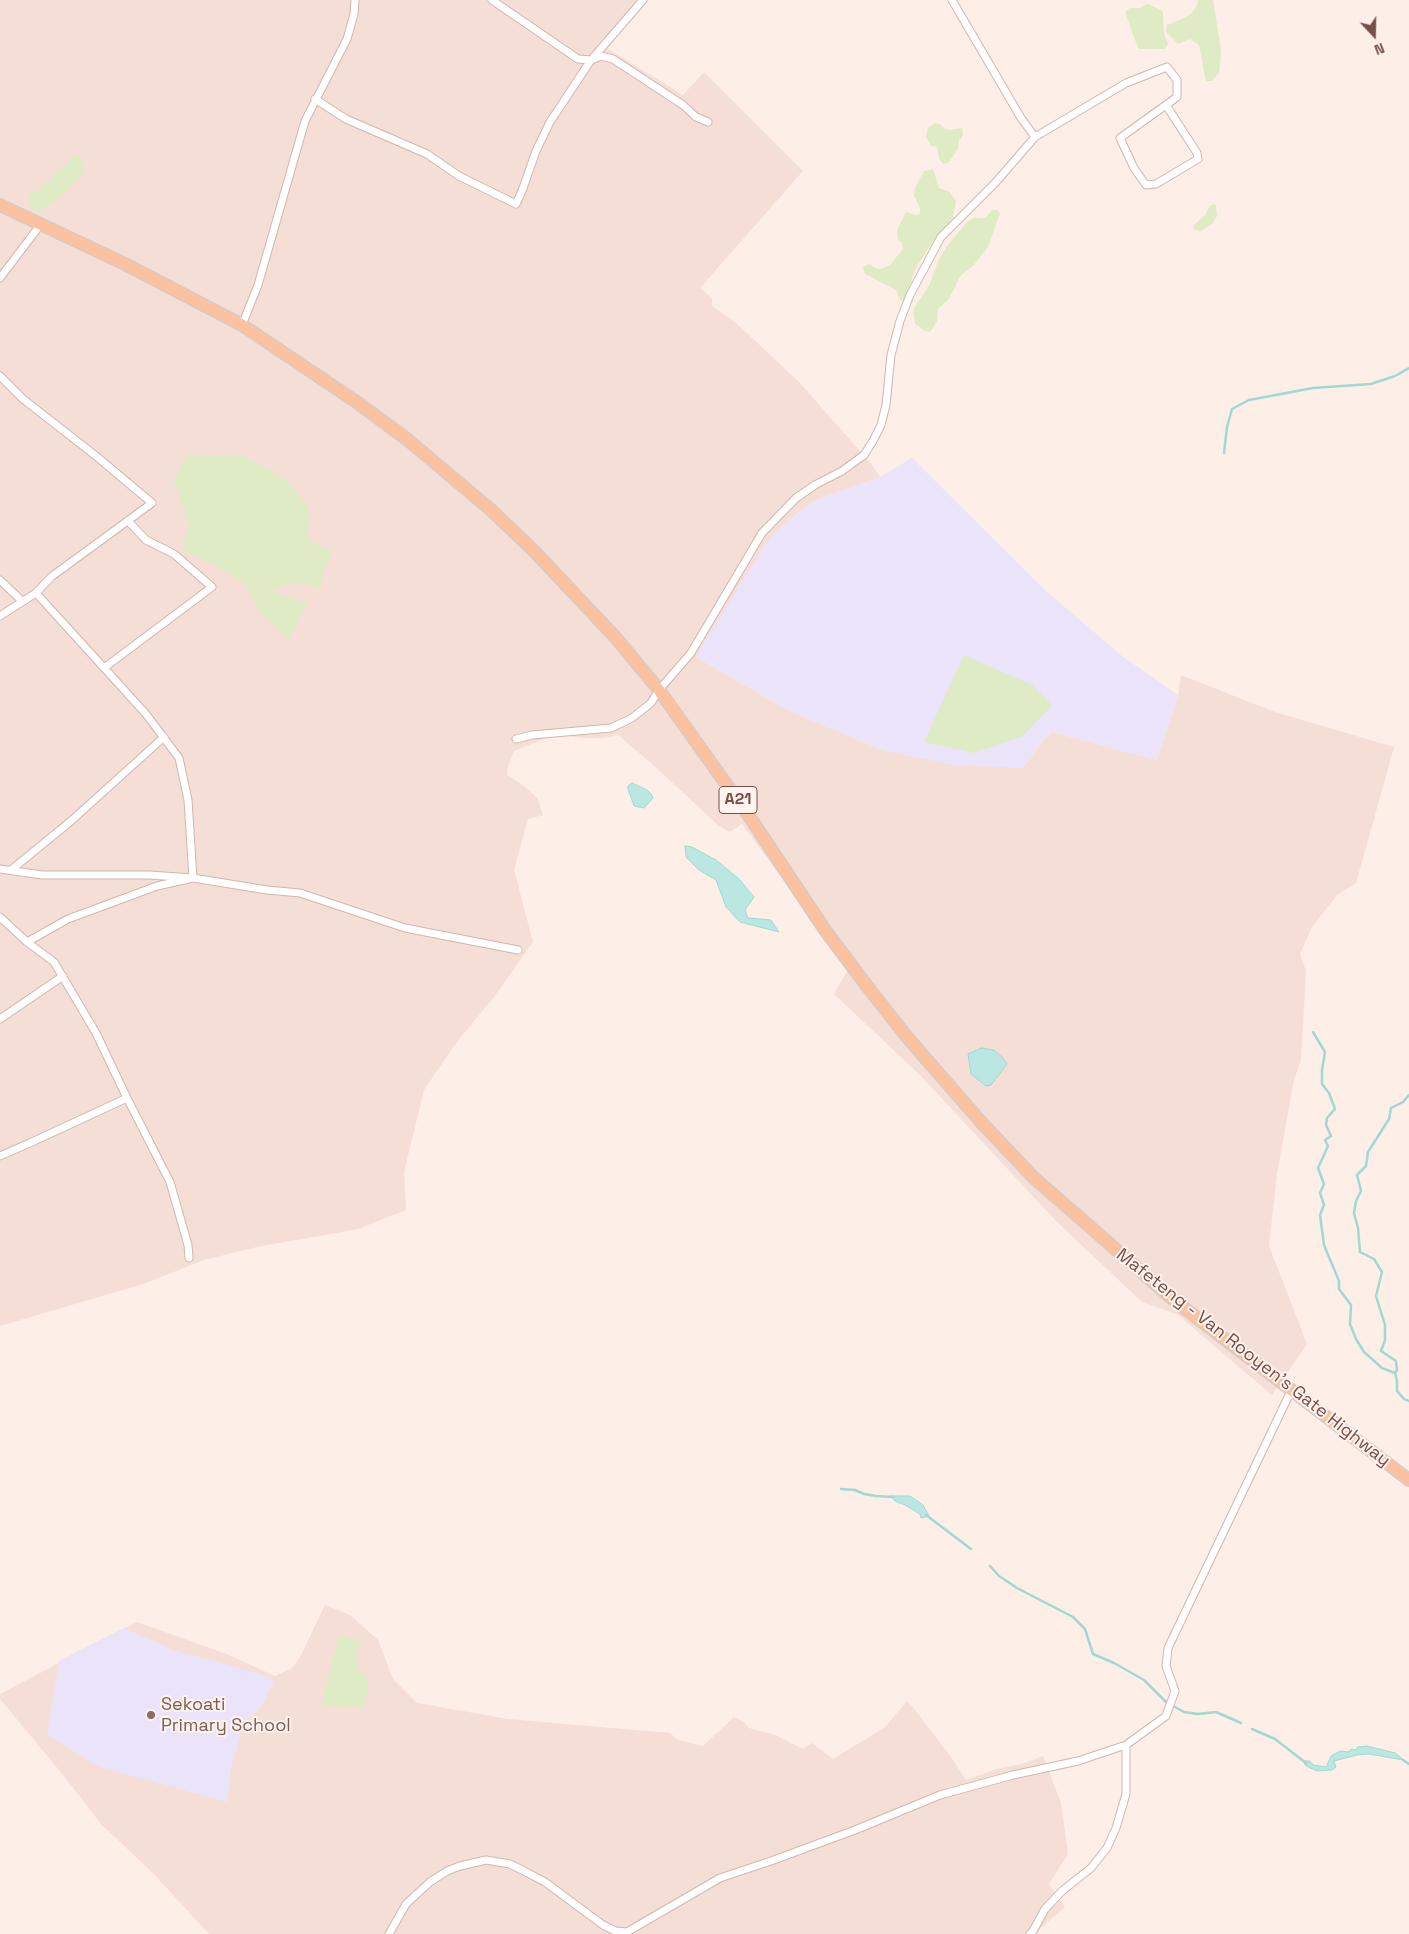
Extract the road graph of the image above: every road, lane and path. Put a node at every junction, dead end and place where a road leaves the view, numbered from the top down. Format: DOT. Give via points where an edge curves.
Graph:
graph roads {
  1 [pos="355,0"];
  2 [pos="492,0"];
  3 [pos="643,0"];
  4 [pos="952,0"];
  5 [pos="590,60"];
  6 [pos="314,99"];
  7 [pos="1166,105"];
  8 [pos="708,122"];
  9 [pos="1035,136"];
  10 [pos="0,205"];
  11 [pos="40,224"];
  12 [pos="0,278"];
  13 [pos="242,325"];
  14 [pos="0,376"];
  15 [pos="128,521"];
  16 [pos="0,580"];
  17 [pos="36,593"];
  18 [pos="22,601"];
  19 [pos="0,616"];
  20 [pos="104,668"];
  21 [pos="659,690"];
  22 [pos="164,737"];
  23 [pos="516,739"];
  24 [pos="0,868"];
  25 [pos="11,870"];
  26 [pos="194,878"];
  27 [pos="0,917"];
  28 [pos="27,942"];
  29 [pos="518,950"];
  30 [pos="63,976"];
  31 [pos="0,1019"];
  32 [pos="127,1098"];
  33 [pos="0,1156"];
  34 [pos="189,1258"];
  35 [pos="1291,1392"];
  36 [pos="1409,1480"];
  37 [pos="1126,1744"];
  38 [pos="389,1934"];
  39 [pos="1030,1934"];
  1 -- 6 [label="street" via="347,39"];
  2 -- 5 [label="street" via="578,59"];
  3 -- 5 [label="street"];
  4 -- 9 [label="street"];
  5 -- 6 [label="street" via="550,122 516,204 452,172 427,154 346,119"];
  5 -- 8 [label="street" via="601,56 612,59"];
  6 -- 13 [label="street" via="294,154 258,285"];
  7 -- 7 [label="street" via="1198,159 1156,184 1146,185 1120,138"];
  7 -- 9 [label="street" via="1177,97 1178,91 1177,80 1167,67 1126,83"];
  9 -- 21 [label="street" via="996,182 941,237 900,321 891,355 886,405 873,441 864,455 796,498 762,533 691,653"];
  10 -- 11 [label="main road, Mafeteng - Van Rooyen's Gate Highway / A21"];
  11 -- 12 [label="street"];
  11 -- 13 [label="main road, Mafeteng - Van Rooyen's Gate Highway / A21"];
  13 -- 21 [label="main road, Mafeteng - Van Rooyen's Gate Highway / A21" via="358,403 451,475 534,551 616,638"];
  14 -- 15 [label="street" via="23,399 152,503"];
  15 -- 17 [label="street" via="51,577"];
  15 -- 20 [label="street" via="146,540 174,554 212,587"];
  16 -- 18 [label="street"];
  17 -- 18 [label="street"];
  17 -- 20 [label="street"];
  18 -- 19 [label="street"];
  20 -- 22 [label="street"];
  21 -- 23 [label="street" via="651,703 632,718 611,728"];
  21 -- 35 [label="main road, Mafeteng - Van Rooyen's Gate Highway / A21" via="851,966 981,1122 1033,1177 1086,1225 1174,1301"];
  22 -- 25 [label="street"];
  22 -- 26 [label="street" via="179,758 188,800"];
  24 -- 25 [label="street"];
  25 -- 26 [label="street" via="42,875"];
  26 -- 28 [label="street" via="157,886 68,919"];
  26 -- 29 [label="street" via="300,893 405,928"];
  27 -- 28 [label="street"];
  28 -- 30 [label="street" via="54,962"];
  30 -- 31 [label="street"];
  30 -- 32 [label="street" via="96,1033"];
  32 -- 33 [label="street"];
  32 -- 34 [label="street" via="170,1182"];
  35 -- 36 [label="main road, Mafeteng - Van Rooyen's Gate Highway / A21"];
  35 -- 37 [label="street" via="1168,1648 1166,1666 1175,1691 1166,1716"];
  37 -- 38 [label="street" via="1078,1761 1013,1774 940,1795 855,1830 720,1878 627,1932 603,1925 545,1882 524,1871 510,1864 486,1860 447,1871 430,1882 406,1904"];
  37 -- 39 [label="street" via="1126,1794 1107,1848 1091,1868 1045,1909"];
}
